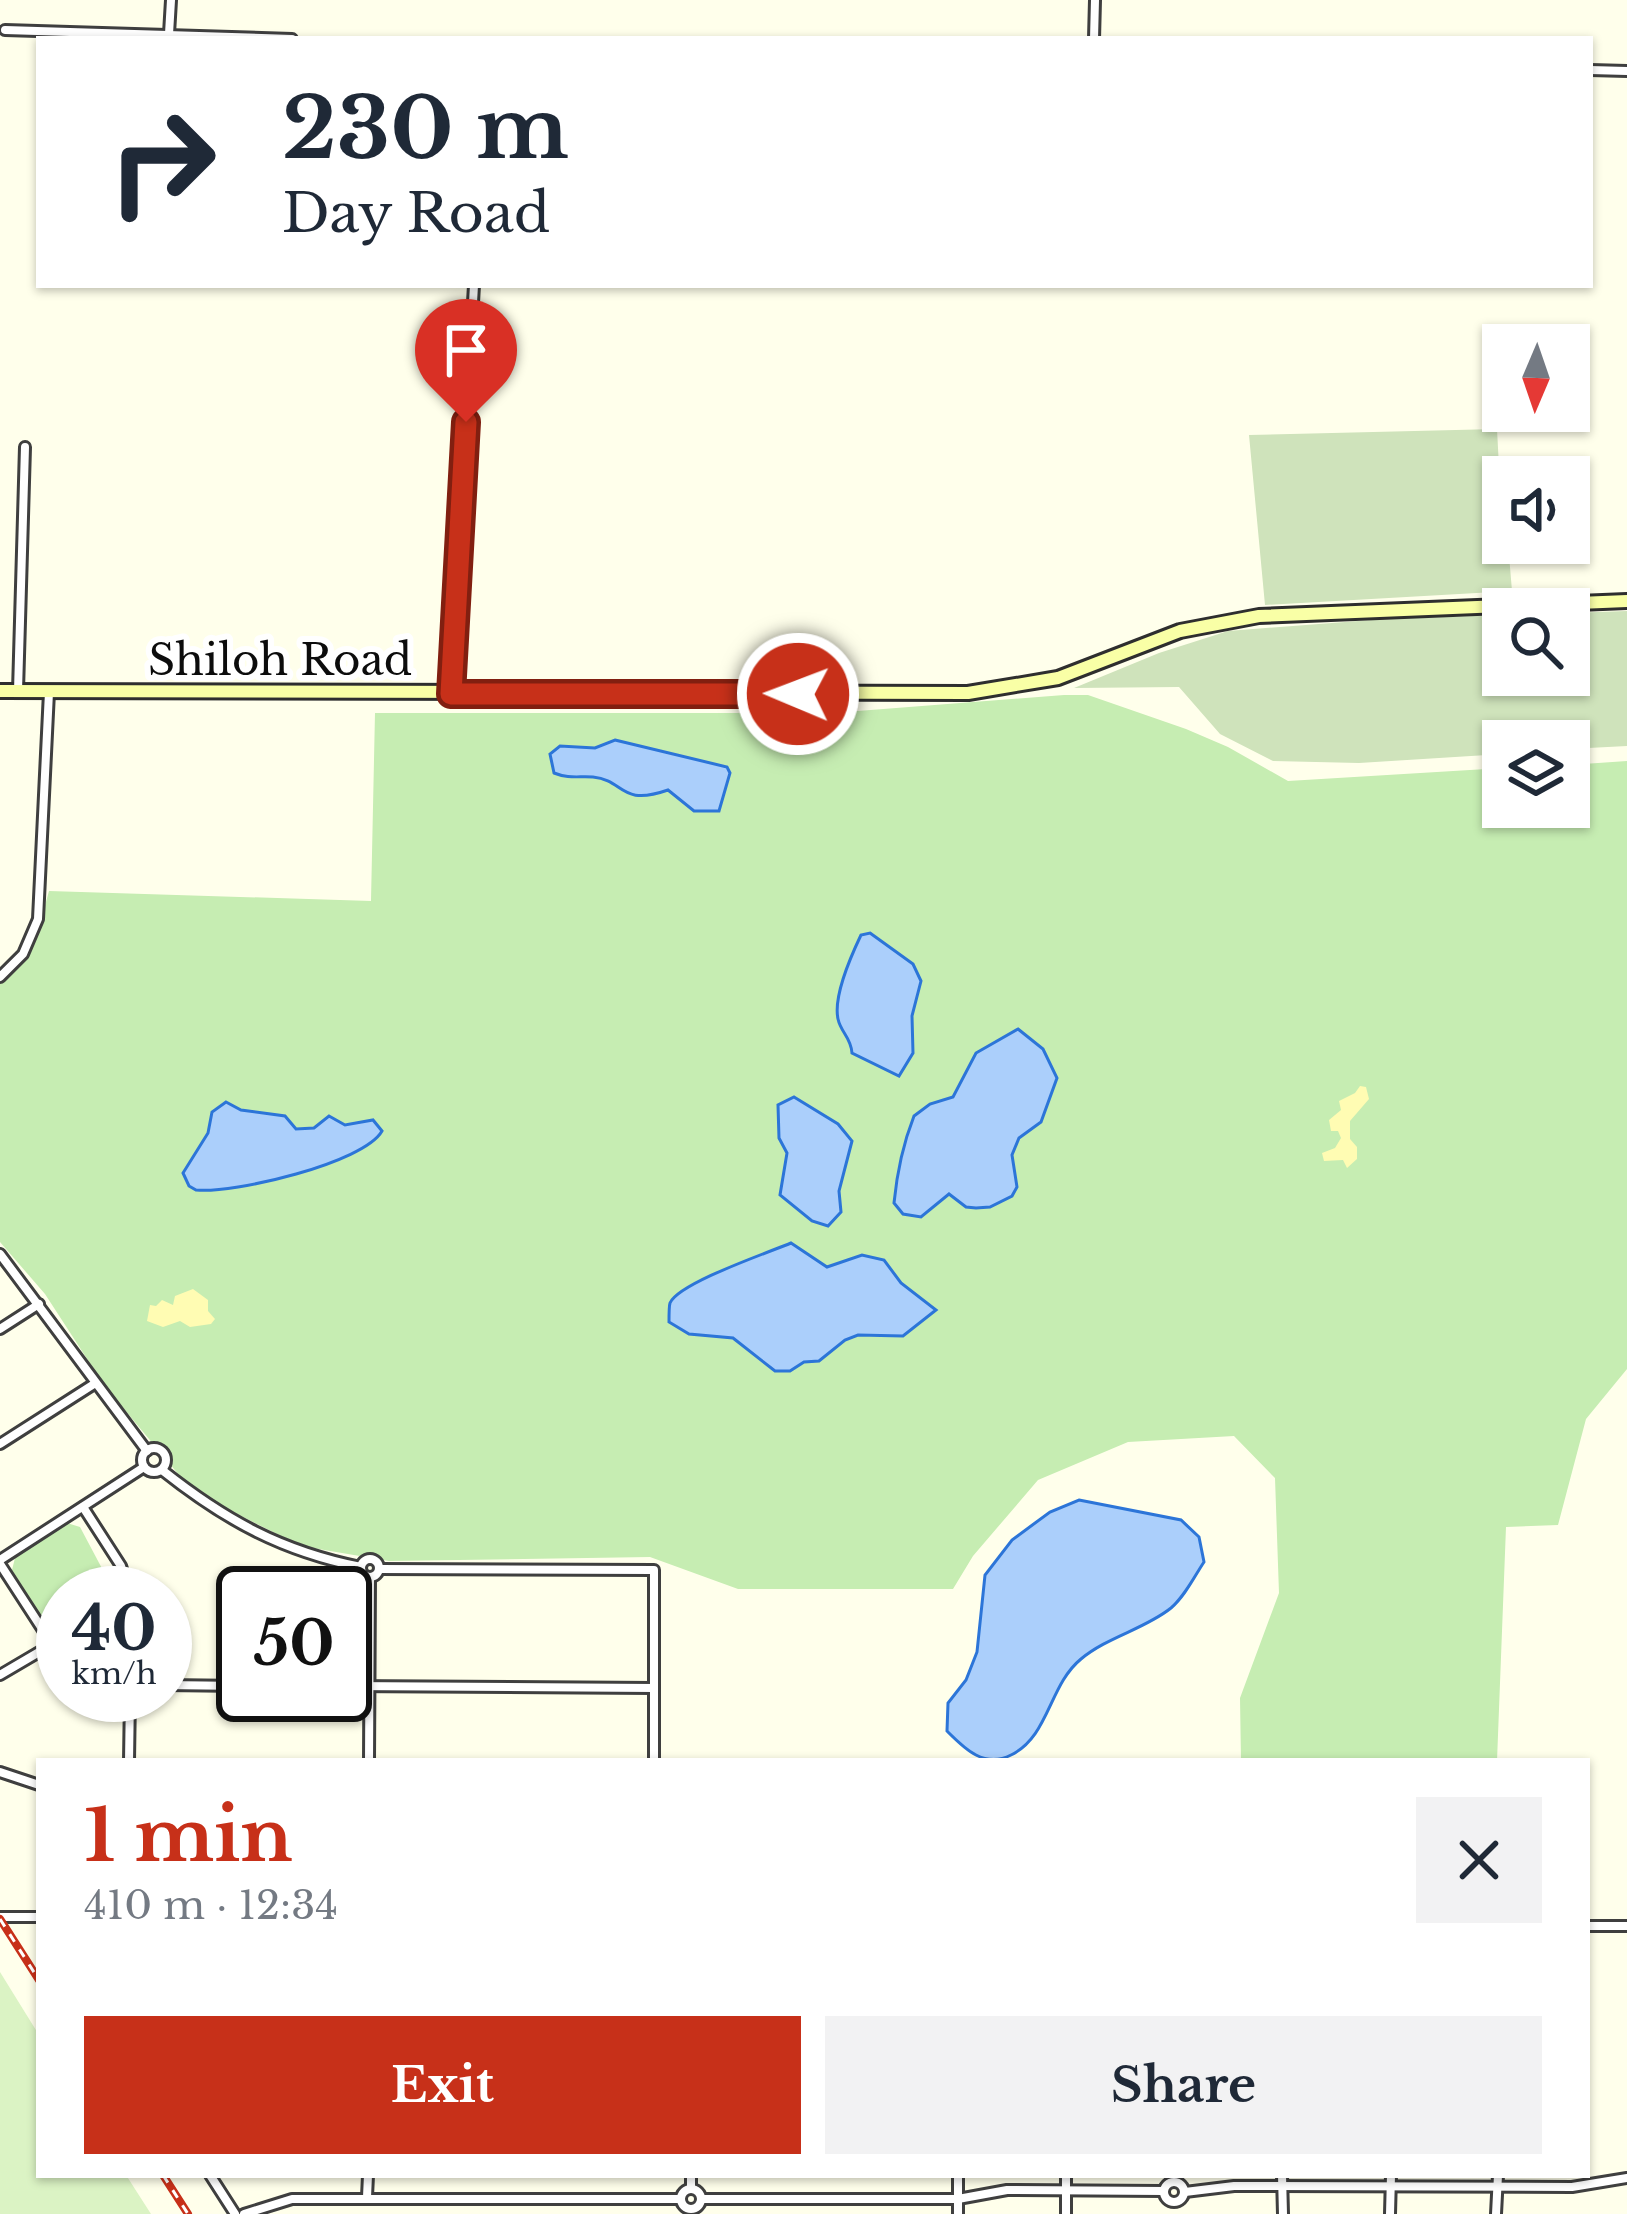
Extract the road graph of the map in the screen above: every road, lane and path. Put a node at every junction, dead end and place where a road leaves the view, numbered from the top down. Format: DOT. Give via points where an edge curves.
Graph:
graph roads {
  1 [pos="171,0"];
  2 [pos="1095,0"];
  3 [pos="5,30"];
  4 [pos="169,34"];
  5 [pos="218,36"];
  6 [pos="1094,36"];
  7 [pos="1593,70"];
  8 [pos="1627,71"];
  9 [pos="474,288"];
  10 [pos="26,447"];
  11 [pos="1627,601"];
  12 [pos="0,691"];
  13 [pos="18,691"];
  14 [pos="49,692"];
  15 [pos="451,694"];
  16 [pos="0,977"];
  17 [pos="0,1254"];
  18 [pos="39,1304"];
  19 [pos="0,1329"];
  20 [pos="94,1384"];
  21 [pos="0,1444"];
  22 [pos="147,1451"];
  23 [pos="145,1467"];
  24 [pos="162,1470"];
  25 [pos="83,1507"];
  26 [pos="0,1562"];
  27 [pos="121,1566"];
  28 [pos="357,1566"];
  29 [pos="362,1566"];
  30 [pos="379,1569"];
  31 [pos="372,1575"];
  32 [pos="36,1621"];
  33 [pos="36,1654"];
  34 [pos="0,1675"];
  35 [pos="372,1687"];
  36 [pos="654,1688"];
  37 [pos="130,1722"];
  38 [pos="369,1722"];
  39 [pos="129,1758"];
  40 [pos="369,1758"];
  41 [pos="654,1758"];
  42 [pos="0,1772"];
  43 [pos="36,1784"];
  44 [pos="0,1917"];
  45 [pos="36,1917"];
  46 [pos="1590,1926"];
  47 [pos="1627,1926"];
  48 [pos="212,2178"];
  49 [pos="368,2178"];
  50 [pos="691,2178"];
  51 [pos="958,2178"];
  52 [pos="1066,2178"];
  53 [pos="1174,2178"];
  54 [pos="1390,2178"];
  55 [pos="1498,2178"];
  56 [pos="1627,2178"];
  57 [pos="1282,2180"];
  58 [pos="1390,2187"];
  59 [pos="1499,2187"];
  60 [pos="691,2189"];
  61 [pos="1066,2190"];
  62 [pos="1164,2191"];
  63 [pos="1185,2192"];
  64 [pos="367,2198"];
  65 [pos="681,2199"];
  66 [pos="701,2199"];
  67 [pos="958,2199"];
  68 [pos="1174,2202"];
  69 [pos="691,2211"];
  70 [pos="240,2214"];
  71 [pos="958,2214"];
  72 [pos="1066,2214"];
  73 [pos="1174,2214"];
  74 [pos="1282,2214"];
  75 [pos="1390,2214"];
  76 [pos="1496,2214"];
  1 -- 4 [label="street"];
  2 -- 6 [label="street"];
  3 -- 4 [label="street"];
  4 -- 5 [label="street"];
  7 -- 8 [label="street"];
  9 -- 15 [label="street"];
  10 -- 13 [label="street"];
  11 -- 15 [label="main road, Shiloh Road" via="1259,616 1180,632 1058,678 968,693"];
  12 -- 13 [label="main road, Shiloh Road"];
  13 -- 14 [label="main road, Shiloh Road"];
  14 -- 15 [label="main road, Shiloh Road"];
  14 -- 16 [label="street" via="42,898 32,940"];
  17 -- 18 [label="street"];
  18 -- 19 [label="street"];
  18 -- 20 [label="street"];
  20 -- 21 [label="street"];
  20 -- 22 [label="street"];
  22 -- 23 [label="street"];
  22 -- 24 [label="street" via="165,1454"];
  23 -- 24 [label="street"];
  23 -- 25 [label="street"];
  24 -- 28 [label="street" via="215,1512 266,1538"];
  25 -- 26 [label="street"];
  25 -- 27 [label="street"];
  26 -- 32 [label="street"];
  29 -- 30 [label="street" via="371,1559"];
  30 -- 31 [label="street"];
  30 -- 36 [label="street" via="654,1570"];
  33 -- 34 [label="street"];
  35 -- 36 [label="street"];
  36 -- 41 [label="street"];
  37 -- 39 [label="street"];
  38 -- 40 [label="street"];
  42 -- 43 [label="street"];
  44 -- 45 [label="street"];
  46 -- 47 [label="street"];
  48 -- 70 [label="street"];
  49 -- 64 [label="street"];
  50 -- 60 [label="street"];
  51 -- 67 [label="street"];
  52 -- 61 [label="street"];
  53 -- 62 [label="street"];
  53 -- 63 [label="street"];
  54 -- 58 [label="street"];
  55 -- 59 [label="street"];
  56 -- 59 [label="street"];
  57 -- 58 [label="street"];
  57 -- 63 [label="street"];
  57 -- 74 [label="street"];
  58 -- 59 [label="street"];
  58 -- 75 [label="street"];
  59 -- 76 [label="street"];
  60 -- 65 [label="street"];
  60 -- 66 [label="street"];
  61 -- 62 [label="street"];
  61 -- 67 [label="street"];
  61 -- 72 [label="street"];
  62 -- 68 [label="street"];
  63 -- 68 [label="street"];
  64 -- 65 [label="street"];
  64 -- 70 [label="street" via="292,2199"];
  65 -- 69 [label="street"];
  66 -- 67 [label="street"];
  66 -- 69 [label="street"];
  67 -- 71 [label="street"];
  68 -- 73 [label="street"];
}
